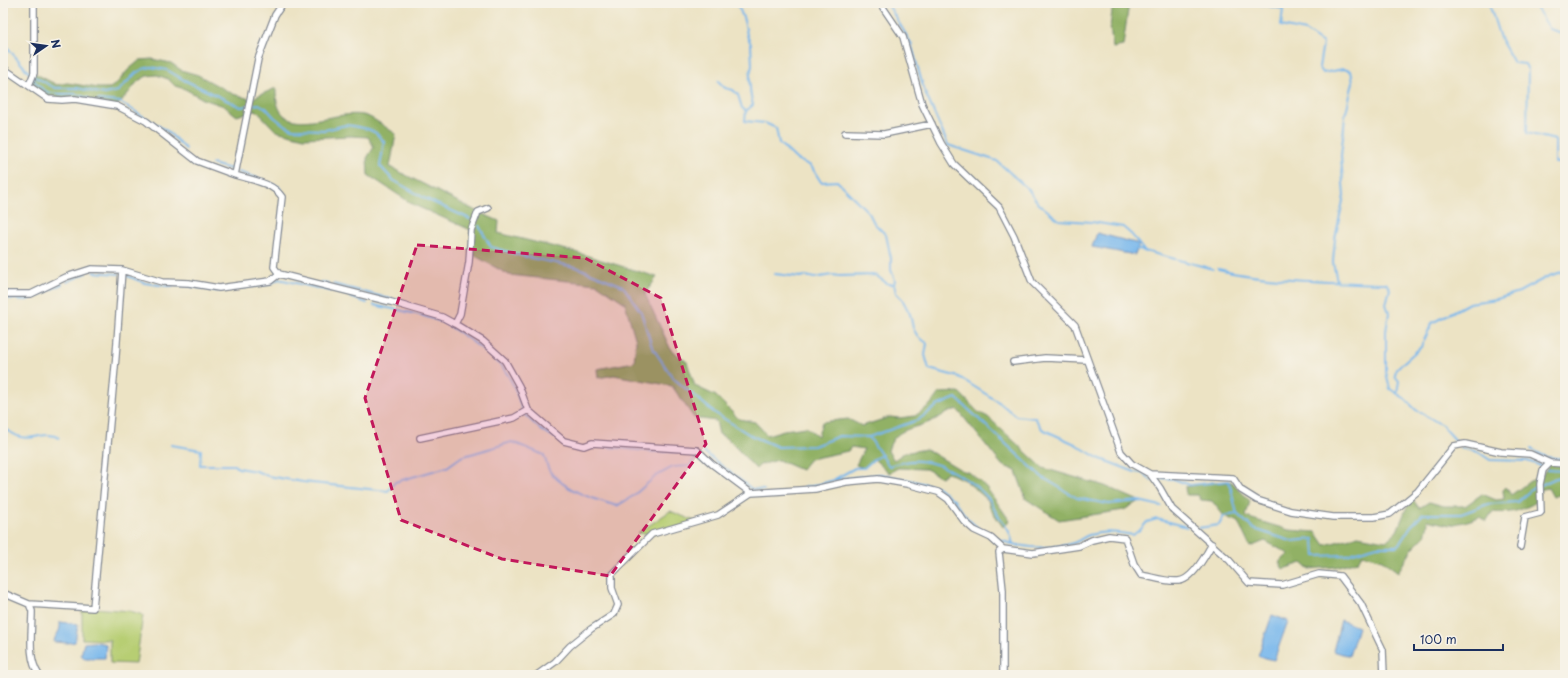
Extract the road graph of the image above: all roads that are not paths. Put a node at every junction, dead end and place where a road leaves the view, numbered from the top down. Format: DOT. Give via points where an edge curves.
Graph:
graph roads {
  1 [pos="34,3"];
  2 [pos="283,3"];
  3 [pos="880,3"];
  4 [pos="3,68"];
  5 [pos="29,85"];
  6 [pos="932,124"];
  7 [pos="845,133"];
  8 [pos="235,175"];
  9 [pos="488,208"];
  10 [pos="122,270"];
  11 [pos="279,274"];
  12 [pos="3,294"];
  13 [pos="455,324"];
  14 [pos="1087,360"];
  15 [pos="1013,362"];
  16 [pos="528,410"];
  17 [pos="420,438"];
  18 [pos="1550,463"];
  19 [pos="1565,464"];
  20 [pos="1150,474"];
  21 [pos="751,493"];
  22 [pos="1212,544"];
  23 [pos="1520,547"];
  24 [pos="1003,549"];
  25 [pos="3,592"];
  26 [pos="29,604"];
  27 [pos="39,675"];
  28 [pos="537,675"];
  29 [pos="1003,675"];
  30 [pos="1384,675"];
  1 -- 5 [label="street" via="34,73"];
  2 -- 8 [label="street" via="275,15 258,58"];
  3 -- 6 [label="street" via="903,37 922,104"];
  4 -- 5 [label="street"];
  5 -- 8 [label="street" via="48,99 75,99 117,106 146,121 196,161"];
  6 -- 7 [label="street" via="884,134"];
  6 -- 14 [label="street" via="954,164 999,207 1014,236 1032,282 1075,325"];
  8 -- 11 [label="street" via="277,190 282,197 274,267"];
  9 -- 13 [label="street" via="478,212 472,230 460,314"];
  10 -- 11 [label="street" via="162,282 219,288 270,282"];
  10 -- 12 [label="street" via="91,269 66,277 31,294"];
  10 -- 26 [label="street" via="93,608"];
  11 -- 13 [label="street" via="391,302 442,317"];
  13 -- 16 [label="street" via="483,341 505,361 519,386"];
  14 -- 15 [label="street" via="1046,358"];
  14 -- 20 [label="street" via="1121,452 1132,464"];
  16 -- 17 [label="street" via="514,418"];
  16 -- 21 [label="street" via="564,441 584,446 592,443 697,450"];
  18 -- 19 [label="street"];
  18 -- 20 [label="street" via="1530,454 1501,452 1465,444 1454,446 1418,491 1390,514 1374,517 1333,517 1292,511 1257,500 1241,490 1233,478"];
  18 -- 23 [label="street" via="1543,470 1540,484 1541,512 1524,516"];
  20 -- 22 [label="street" via="1172,509"];
  21 -- 24 [label="street" via="815,489 846,482 878,479 907,484 938,492 948,499 969,526 991,538"];
  21 -- 28 [label="street" via="718,515 652,534 612,574 612,588 618,605 614,614 591,629"];
  22 -- 24 [label="street" via="1188,578 1179,582 1141,575 1134,564 1125,538 1109,536 1079,546 1033,554"];
  22 -- 30 [label="street" via="1249,583 1282,585 1319,574 1340,576 1361,604 1383,650"];
  24 -- 29 [label="street" via="999,552 999,563 1003,590"];
  25 -- 26 [label="street"];
  26 -- 27 [label="street" via="32,611 33,661"];
}
